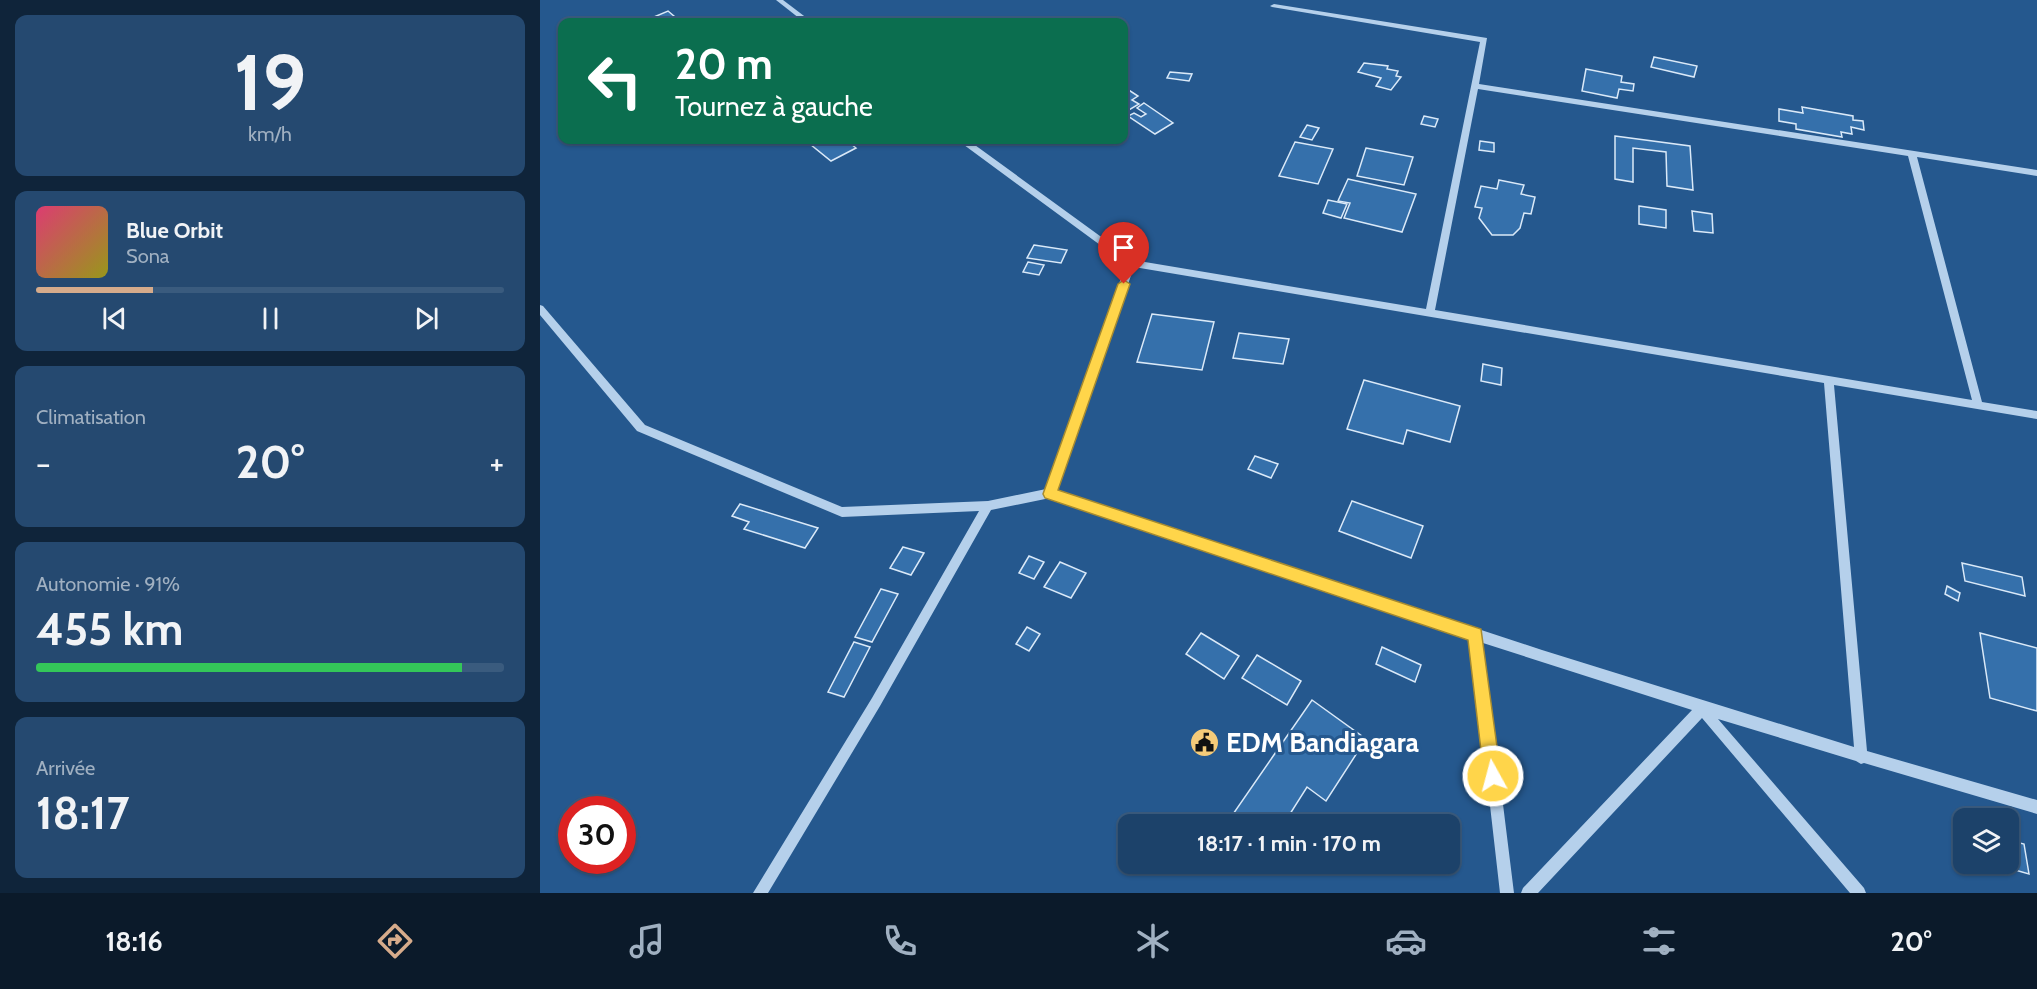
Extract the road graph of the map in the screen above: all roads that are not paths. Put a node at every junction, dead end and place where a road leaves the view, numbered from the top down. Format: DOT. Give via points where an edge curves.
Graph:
graph roads {
  1 [pos="779,0"];
  2 [pos="1274,6"];
  3 [pos="802,18"];
  4 [pos="1475,86"];
  5 [pos="968,144"];
  6 [pos="1912,155"];
  7 [pos="2037,173"];
  8 [pos="1131,263"];
  9 [pos="540,309"];
  10 [pos="1430,313"];
  11 [pos="1829,380"];
  12 [pos="1978,405"];
  13 [pos="2037,414"];
  14 [pos="1050,494"];
  15 [pos="988,506"];
  16 [pos="1476,634"];
  17 [pos="1702,709"];
  18 [pos="1861,758"];
  19 [pos="2037,807"];
  20 [pos="760,893"];
  21 [pos="1507,893"];
  22 [pos="1528,893"];
  23 [pos="1859,893"];
  1 -- 3 [label="street"];
  2 -- 4 [label="street" via="1484,40"];
  4 -- 6 [label="street"];
  4 -- 10 [label="street"];
  5 -- 8 [label="street"];
  6 -- 7 [label="street"];
  6 -- 12 [label="street"];
  8 -- 10 [label="street"];
  8 -- 14 [label="street"];
  9 -- 15 [label="street" via="641,428 842,512"];
  10 -- 11 [label="street"];
  11 -- 12 [label="street"];
  11 -- 18 [label="street"];
  12 -- 13 [label="street"];
  14 -- 15 [label="street"];
  14 -- 16 [label="street"];
  15 -- 20 [label="street"];
  16 -- 17 [label="street"];
  16 -- 21 [label="street"];
  17 -- 18 [label="street"];
  17 -- 22 [label="street"];
  17 -- 23 [label="street"];
  18 -- 19 [label="street"];
}
